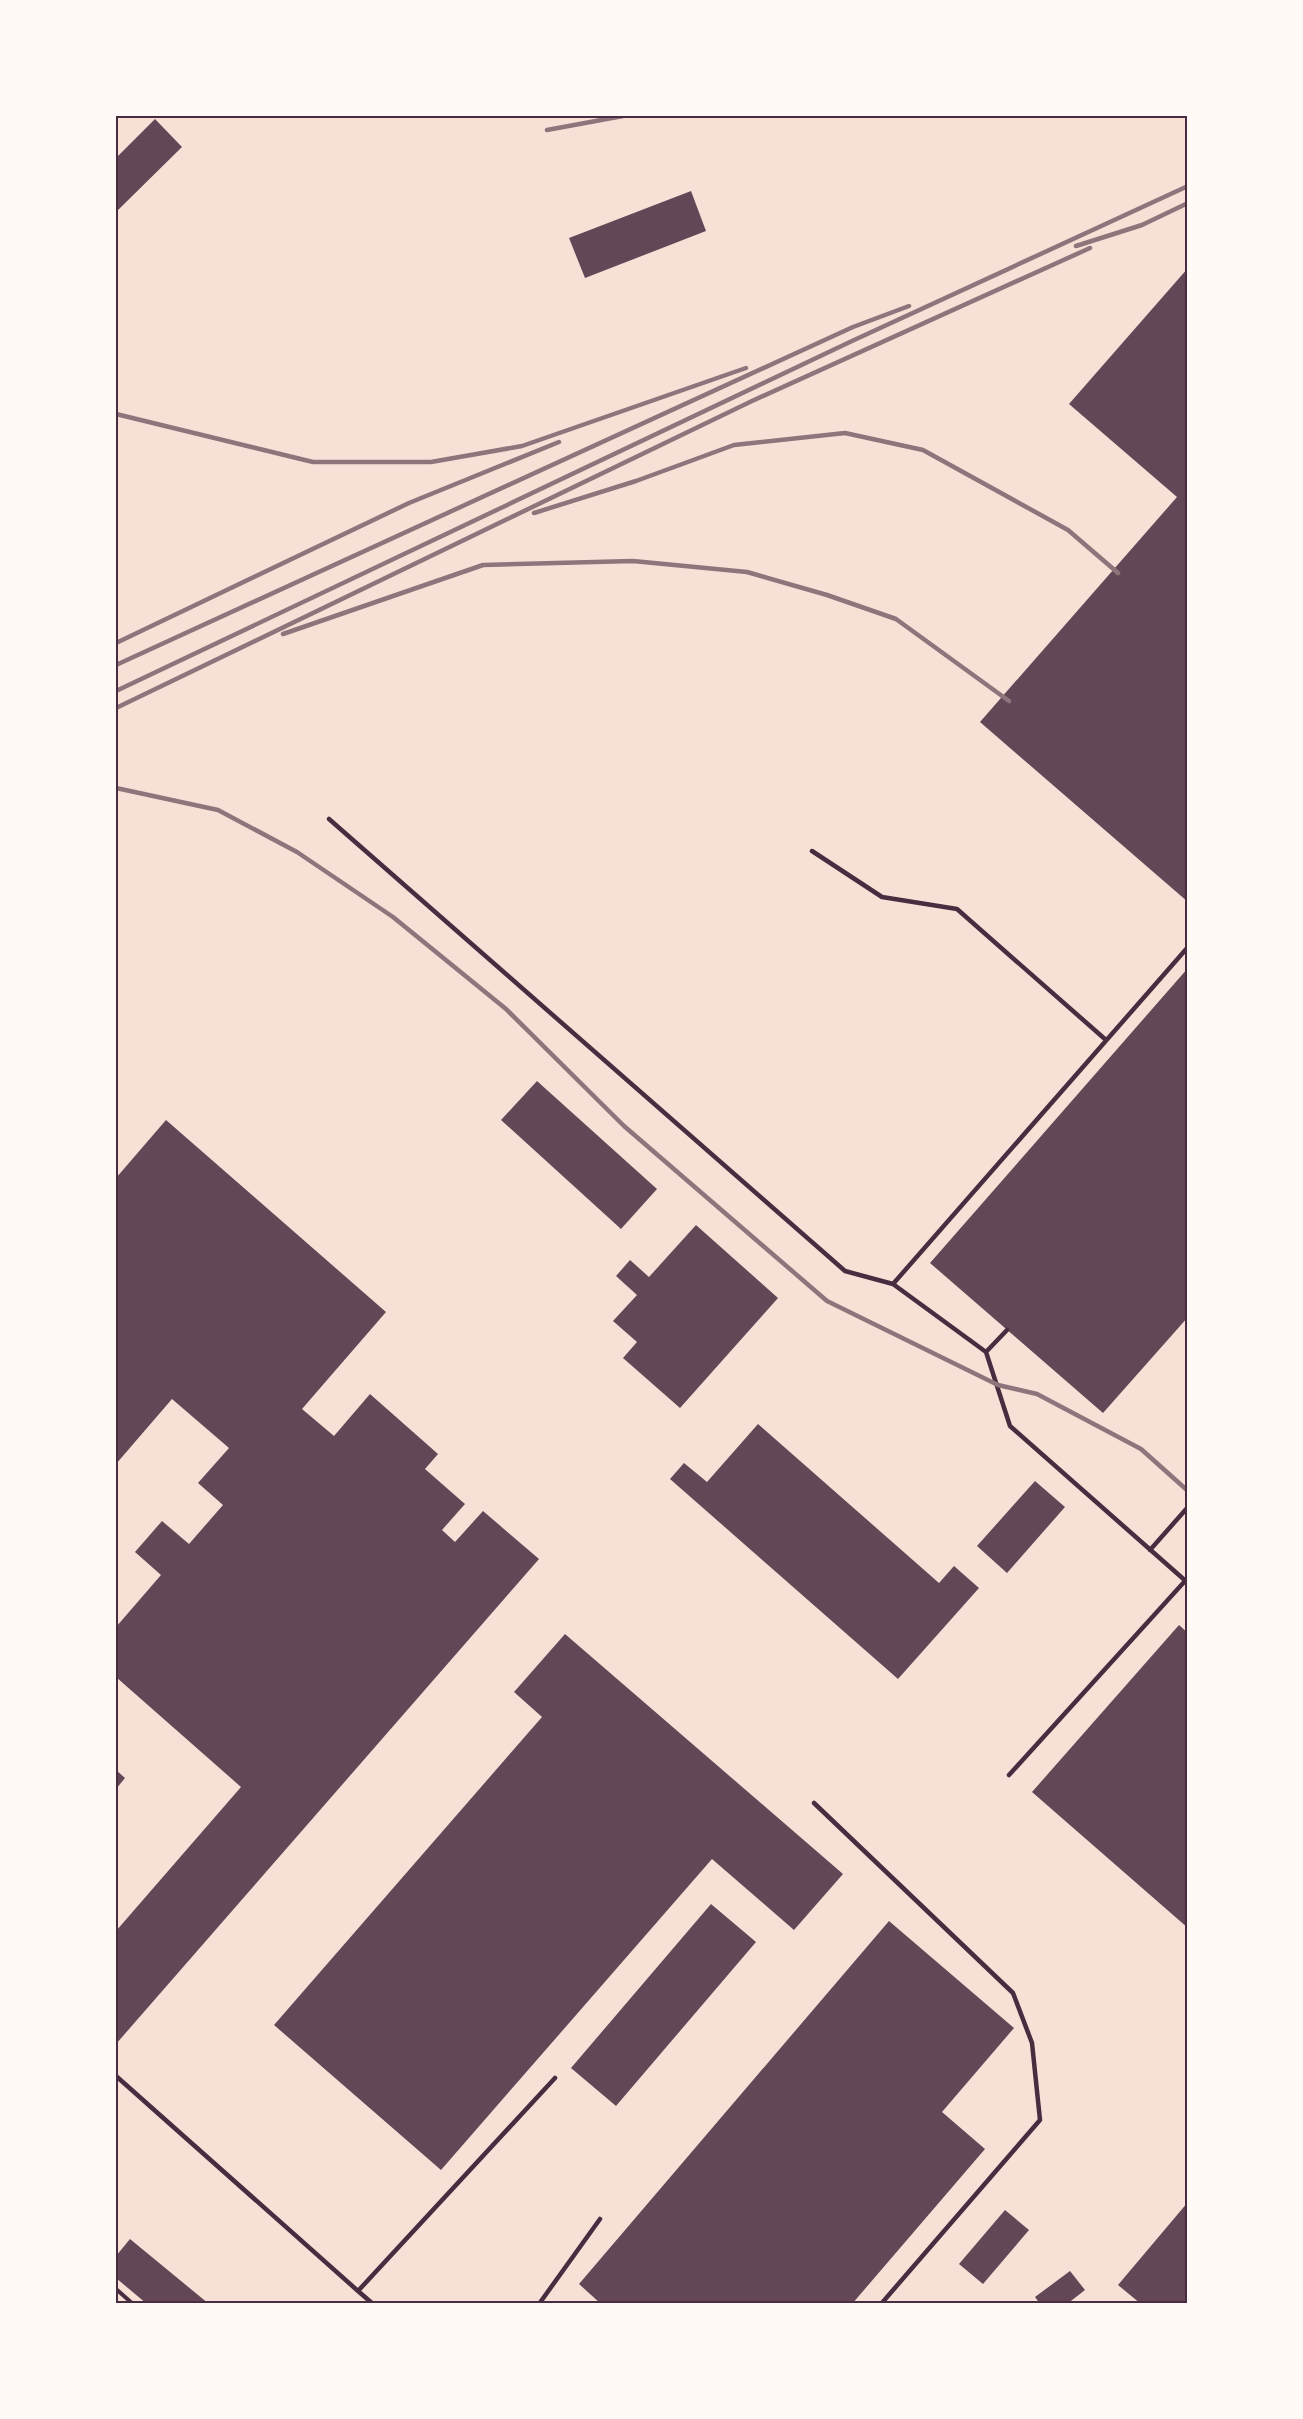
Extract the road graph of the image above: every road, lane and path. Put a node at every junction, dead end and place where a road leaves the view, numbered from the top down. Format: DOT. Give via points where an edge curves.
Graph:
graph roads {
  1 [pos="329,819"];
  2 [pos="812,851"];
  3 [pos="1188,947"];
  4 [pos="1106,1040"];
  5 [pos="893,1284"];
  6 [pos="1007,1330"];
  7 [pos="986,1352"];
  8 [pos="1188,1506"];
  9 [pos="1150,1550"];
  10 [pos="1186,1582"];
  11 [pos="1009,1775"];
  12 [pos="814,1803"];
  13 [pos="116,2076"];
  14 [pos="555,2078"];
  15 [pos="600,2218"];
  16 [pos="116,2289"];
  17 [pos="358,2291"];
  18 [pos="133,2304"];
  19 [pos="373,2304"];
  20 [pos="539,2304"];
  21 [pos="881,2304"];
  1 -- 5 [label="lane" via="845,1271"];
  2 -- 4 [label="lane" via="882,897 957,909"];
  3 -- 4 [label="lane"];
  4 -- 5 [label="lane"];
  5 -- 7 [label="lane"];
  6 -- 7 [label="lane"];
  7 -- 9 [label="lane" via="1010,1426"];
  8 -- 9 [label="lane"];
  9 -- 10 [label="lane"];
  10 -- 11 [label="lane"];
  12 -- 21 [label="lane" via="1013,1993 1032,2043 1040,2120"];
  13 -- 17 [label="lane"];
  14 -- 17 [label="lane"];
  15 -- 20 [label="lane"];
  16 -- 18 [label="path"];
  17 -- 19 [label="lane"];
}
